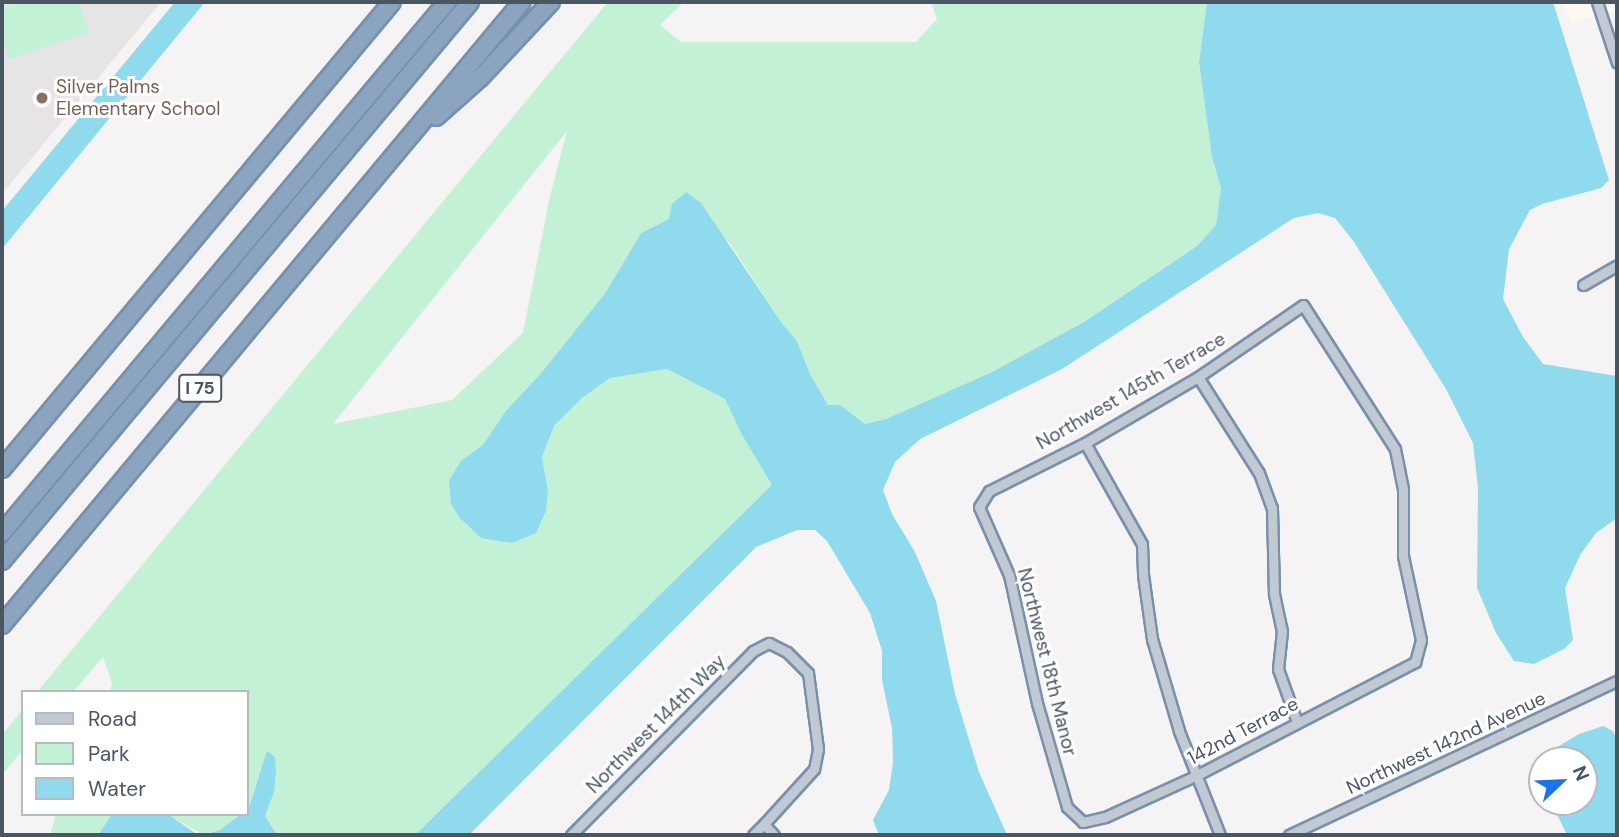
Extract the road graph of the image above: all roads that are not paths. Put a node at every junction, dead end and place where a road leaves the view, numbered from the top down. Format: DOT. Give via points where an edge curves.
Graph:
graph roads {
  1 [pos="392,2"];
  2 [pos="447,2"];
  3 [pos="470,2"];
  4 [pos="522,2"];
  5 [pos="551,2"];
  6 [pos="1597,2"];
  7 [pos="1617,63"];
  8 [pos="398,151"];
  9 [pos="1617,265"];
  10 [pos="1583,285"];
  11 [pos="1198,377"];
  12 [pos="1085,443"];
  13 [pos="2,469"];
  14 [pos="979,507"];
  15 [pos="2,533"];
  16 [pos="2,561"];
  17 [pos="2,625"];
  18 [pos="1415,663"];
  19 [pos="1617,681"];
  20 [pos="1297,722"];
  21 [pos="1195,776"];
  22 [pos="1083,822"];
  23 [pos="764,824"];
  24 [pos="571,835"];
  25 [pos="753,835"];
  26 [pos="774,835"];
  27 [pos="1220,835"];
  28 [pos="1289,835"];
  1 -- 13 [label="highway"];
  2 -- 15 [label="highway"];
  3 -- 16 [label="highway"];
  4 -- 8 [label="highway, I 75"];
  5 -- 8 [label="highway" via="480,78"];
  6 -- 7 [label="street"];
  8 -- 17 [label="highway, I 75"];
  9 -- 10 [label="street"];
  11 -- 12 [label="street, Northwest 145th Terrace"];
  11 -- 18 [label="street, Northwest 145th Terrace" via="1304,305 1395,449 1403,489 1403,556 1421,640"];
  11 -- 20 [label="street" via="1259,472 1272,509 1274,594 1282,631 1278,669"];
  12 -- 14 [label="street, Northwest 145th Terrace" via="989,491"];
  12 -- 21 [label="street" via="1142,544 1152,639"];
  14 -- 22 [label="street, Northwest 18th Manor" via="1009,575 1037,704 1066,807"];
  18 -- 20 [label="street, 142nd Terrace"];
  19 -- 28 [label="street, Northwest 142nd Avenue"];
  20 -- 21 [label="street, 142nd Terrace"];
  21 -- 22 [label="street, 142nd Terrace" via="1105,817"];
  21 -- 27 [label="street"];
  23 -- 24 [label="street, Northwest 144th Way" via="814,769 818,749 808,673 788,652 769,643 753,652"];
  23 -- 25 [label="street"];
  23 -- 26 [label="street"];
}
